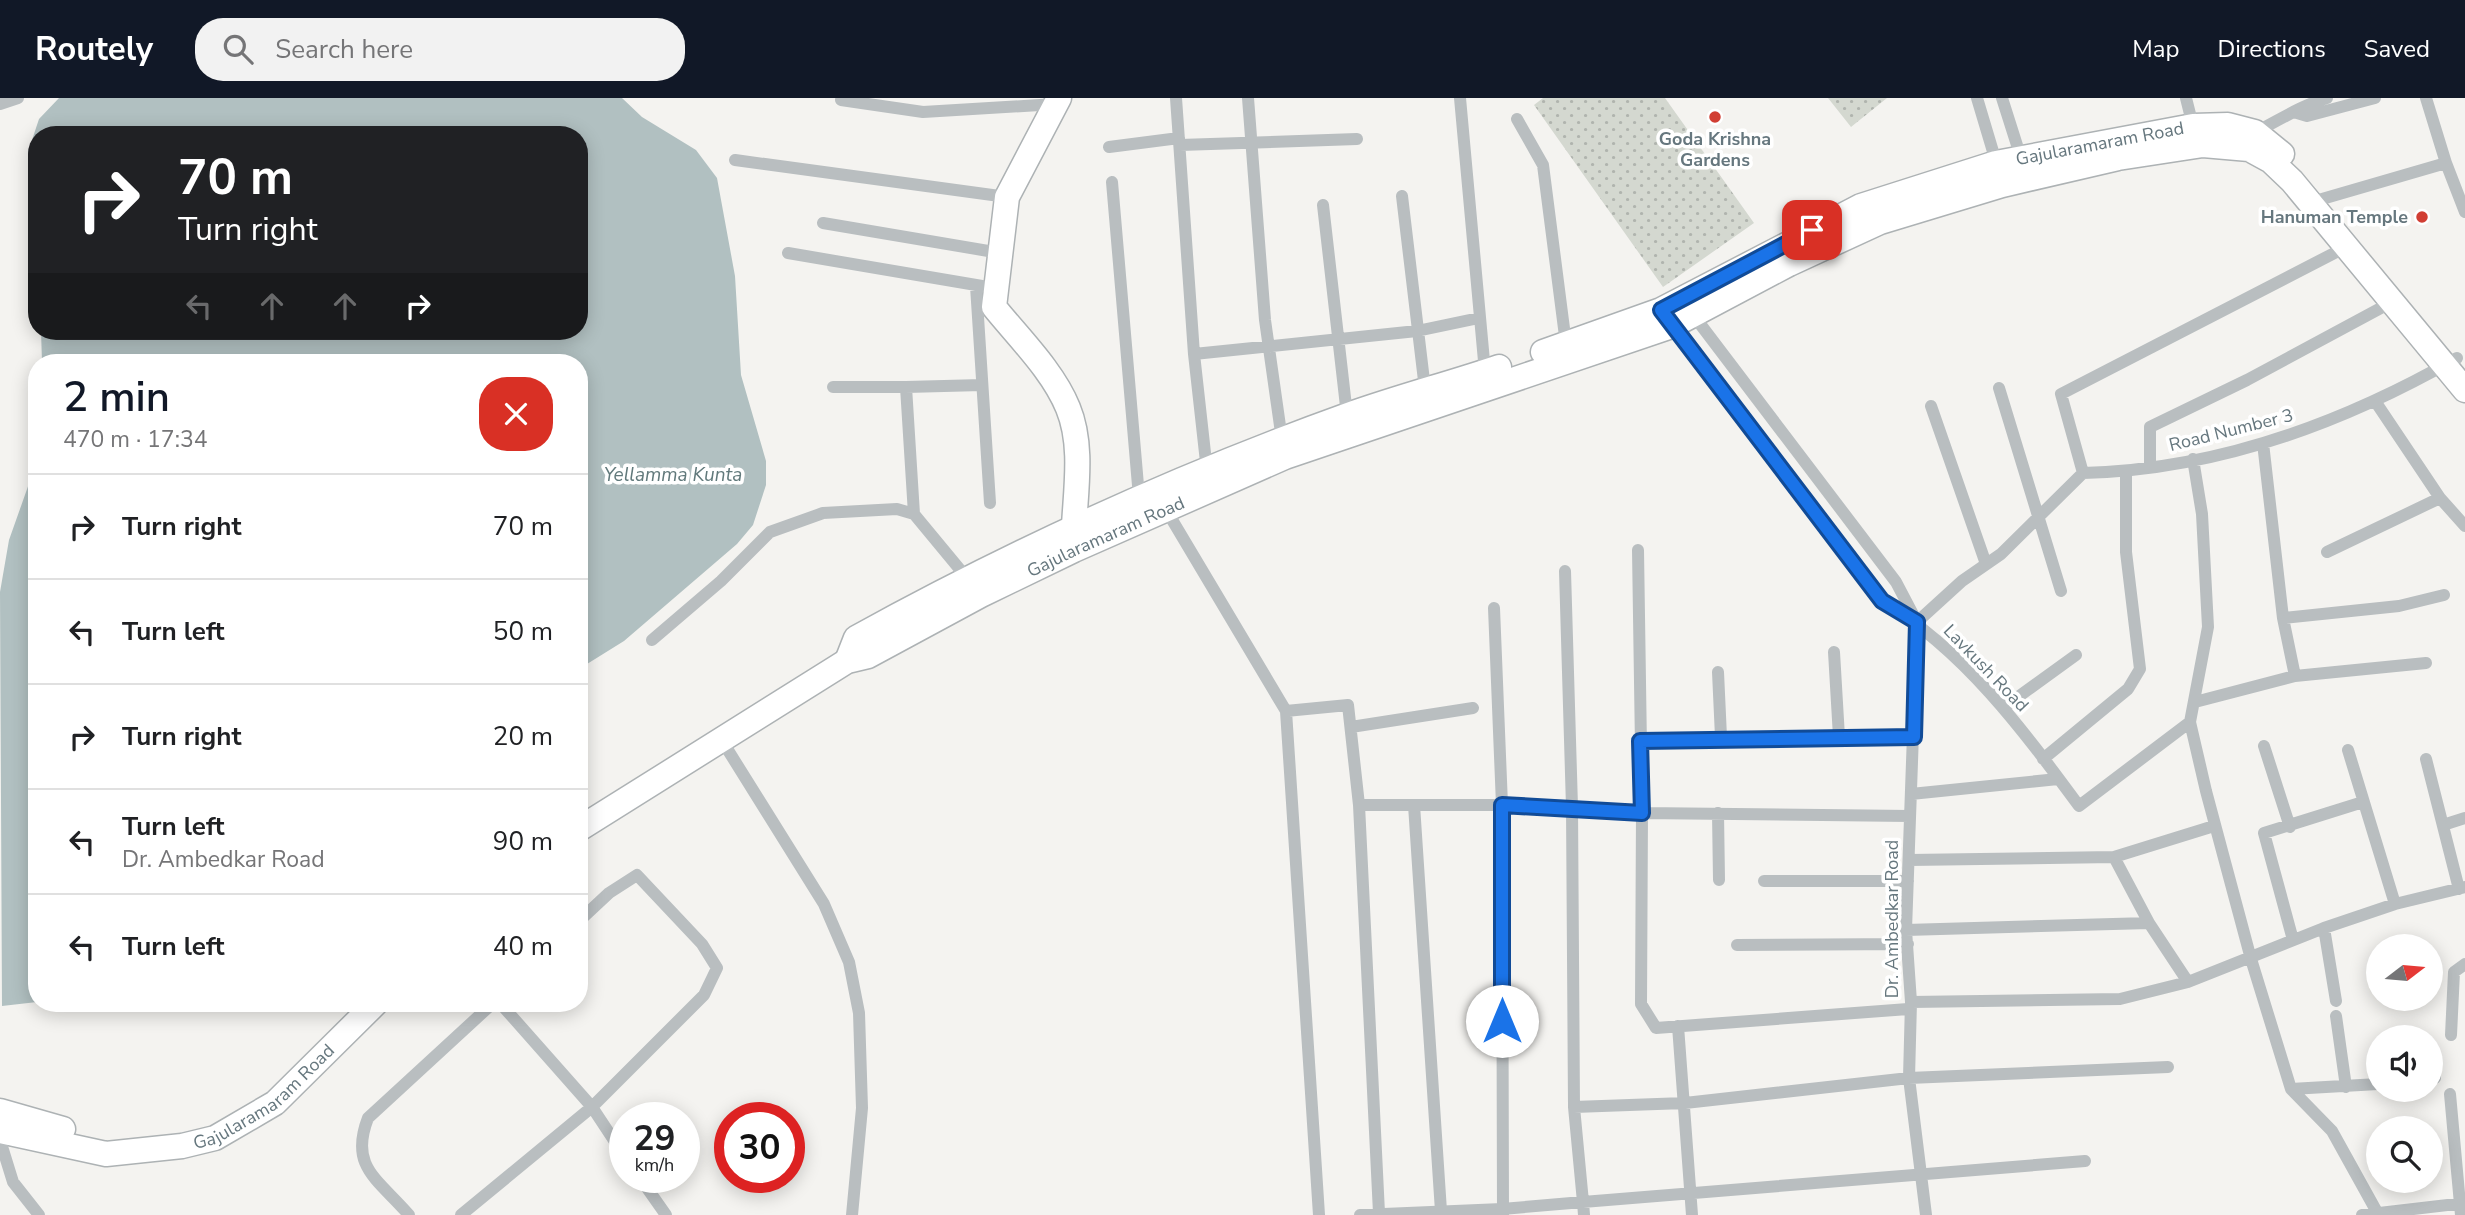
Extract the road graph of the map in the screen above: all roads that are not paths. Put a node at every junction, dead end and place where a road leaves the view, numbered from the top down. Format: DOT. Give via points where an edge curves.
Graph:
graph roads {
  1 [pos="1175,98"];
  2 [pos="1248,98"];
  3 [pos="1460,98"];
  4 [pos="1977,98"];
  5 [pos="2002,98"];
  6 [pos="2186,98"];
  7 [pos="2326,98"];
  8 [pos="2375,98"];
  9 [pos="2426,98"];
  10 [pos="18,99"];
  11 [pos="841,100"];
  12 [pos="2310,100"];
  13 [pos="1057,101"];
  14 [pos="0,104"];
  15 [pos="2297,113"];
  16 [pos="1517,119"];
  17 [pos="2193,126"];
  18 [pos="2255,132"];
  19 [pos="1357,139"];
  20 [pos="1180,142"];
  21 [pos="1252,142"];
  22 [pos="2229,145"];
  23 [pos="1108,148"];
  24 [pos="736,160"];
  25 [pos="2446,163"];
  26 [pos="2024,168"];
  27 [pos="1999,174"];
  28 [pos="1112,182"];
  29 [pos="1402,195"];
  30 [pos="1007,197"];
  31 [pos="2322,199"];
  32 [pos="1323,205"];
  33 [pos="2465,212"];
  34 [pos="823,223"];
  35 [pos="2348,246"];
  36 [pos="788,253"];
  37 [pos="1000,253"];
  38 [pos="986,287"];
  39 [pos="2392,302"];
  40 [pos="1677,313"];
  41 [pos="1479,318"];
  42 [pos="1416,331"];
  43 [pos="1340,341"];
  44 [pos="1566,344"];
  45 [pos="1268,348"];
  46 [pos="1194,354"];
  47 [pos="2455,364"];
  48 [pos="1485,372"];
  49 [pos="982,385"];
  50 [pos="833,387"];
  51 [pos="906,387"];
  52 [pos="1999,388"];
  53 [pos="1425,389"];
  54 [pos="2465,390"];
  55 [pos="2375,401"];
  56 [pos="1931,406"];
  57 [pos="1347,415"];
  58 [pos="1282,440"];
  59 [pos="2263,443"];
  60 [pos="2193,459"];
  61 [pos="2150,468"];
  62 [pos="1207,471"];
  63 [pos="2126,472"];
  64 [pos="2083,473"];
  65 [pos="1139,497"];
  66 [pos="2440,498"];
  67 [pos="990,503"];
  68 [pos="1165,508"];
  69 [pos="914,514"];
  70 [pos="2038,519"];
  71 [pos="1073,526"];
  72 [pos="2465,526"];
  73 [pos="1638,550"];
  74 [pos="2328,552"];
  75 [pos="1986,564"];
  76 [pos="1565,571"];
  77 [pos="967,579"];
  78 [pos="2061,591"];
  79 [pos="2444,595"];
  80 [pos="1494,608"];
  81 [pos="2283,618"];
  82 [pos="1917,622"];
  83 [pos="652,640"];
  84 [pos="1835,652"];
  85 [pos="2076,655"];
  86 [pos="847,661"];
  87 [pos="2426,663"];
  88 [pos="1718,672"];
  89 [pos="2295,677"];
  90 [pos="2195,702"];
  91 [pos="2004,707"];
  92 [pos="1473,708"];
  93 [pos="1286,711"];
  94 [pos="2190,722"];
  95 [pos="1351,727"];
  96 [pos="1721,737"];
  97 [pos="1839,737"];
  98 [pos="1914,737"];
  99 [pos="1640,741"];
  100 [pos="713,744"];
  101 [pos="2264,746"];
  102 [pos="2348,750"];
  103 [pos="2043,759"];
  104 [pos="2426,759"];
  105 [pos="2058,779"];
  106 [pos="1911,794"];
  107 [pos="2362,802"];
  108 [pos="1359,805"];
  109 [pos="1414,805"];
  110 [pos="1502,805"];
  111 [pos="1572,807"];
  112 [pos="1642,813"];
  113 [pos="1718,813"];
  114 [pos="1910,816"];
  115 [pos="2465,818"];
  116 [pos="588,823"];
  117 [pos="2443,825"];
  118 [pos="2214,826"];
  119 [pos="2290,827"];
  120 [pos="2114,857"];
  121 [pos="1909,860"];
  122 [pos="1720,880"];
  123 [pos="1764,881"];
  124 [pos="1908,881"];
  125 [pos="2462,888"];
  126 [pos="2395,904"];
  127 [pos="588,913"];
  128 [pos="2149,923"];
  129 [pos="2324,928"];
  130 [pos="1907,937"];
  131 [pos="2293,940"];
  132 [pos="1737,945"];
  133 [pos="2251,959"];
  134 [pos="2465,964"];
  135 [pos="2188,982"];
  136 [pos="2336,1001"];
  137 [pos="1910,1006"];
  138 [pos="367,1012"];
  139 [pos="479,1012"];
  140 [pos="508,1012"];
  141 [pos="2336,1016"];
  142 [pos="1678,1026"];
  143 [pos="2451,1035"];
  144 [pos="2168,1067"];
  145 [pos="1909,1078"];
  146 [pos="2366,1085"];
  147 [pos="2346,1087"];
  148 [pos="2291,1089"];
  149 [pos="2450,1094"];
  150 [pos="1685,1103"];
  151 [pos="592,1107"];
  152 [pos="1574,1107"];
  153 [pos="0,1111"];
  154 [pos="2459,1120"];
  155 [pos="0,1131"];
  156 [pos="609,1133"];
  157 [pos="0,1140"];
  158 [pos="131,1149"];
  159 [pos="2085,1161"];
  160 [pos="1922,1174"];
  161 [pos="651,1193"];
  162 [pos="1690,1194"];
  163 [pos="2462,1207"];
  164 [pos="1584,1209"];
  165 [pos="1441,1211"];
  166 [pos="1502,1212"];
  167 [pos="1379,1213"];
  168 [pos="1426,1213"];
  169 [pos="2378,1214"];
  170 [pos="39,1215"];
  171 [pos="409,1215"];
  172 [pos="461,1215"];
  173 [pos="666,1215"];
  174 [pos="852,1215"];
  175 [pos="1319,1215"];
  176 [pos="1360,1215"];
  177 [pos="1692,1215"];
  178 [pos="1926,1215"];
  179 [pos="2362,1215"];
  1 -- 20 [label="street"];
  2 -- 21 [label="street"];
  3 -- 41 [label="street"];
  4 -- 27 [label="street"];
  5 -- 26 [label="street"];
  6 -- 17 [label="street"];
  7 -- 12 [label="street"];
  8 -- 15 [label="street" via="2307,116"];
  9 -- 25 [label="street"];
  10 -- 14 [label="street"];
  11 -- 13 [label="street" via="923,112"];
  12 -- 15 [label="street"];
  13 -- 30 [label="main road"];
  15 -- 18 [label="street"];
  16 -- 44 [label="street" via="1544,166"];
  17 -- 18 [label="main road, Gajularamaram Road" via="2228,125"];
  17 -- 26 [label="main road, Gajularamaram Road"];
  18 -- 22 [label="street"];
  18 -- 31 [label="main road, Gajularamaram Road" via="2292,163"];
  19 -- 21 [label="street"];
  20 -- 21 [label="street"];
  20 -- 23 [label="street"];
  20 -- 46 [label="street"];
  21 -- 45 [label="street"];
  22 -- 26 [label="main road"];
  22 -- 35 [label="main road" via="2271,161"];
  24 -- 30 [label="street"];
  25 -- 31 [label="street"];
  25 -- 33 [label="street"];
  26 -- 27 [label="main road, Gajularamaram Road"];
  27 -- 40 [label="main road, Gajularamaram Road" via="1861,206"];
  28 -- 65 [label="street"];
  29 -- 42 [label="street"];
  30 -- 37 [label="main road"];
  31 -- 47 [label="main road, Gajularamaram Road"];
  32 -- 43 [label="street"];
  34 -- 37 [label="street"];
  35 -- 39 [label="main road"];
  35 -- 64 [label="street" via="2061,394"];
  36 -- 38 [label="street"];
  37 -- 38 [label="main road"];
  38 -- 49 [label="street"];
  38 -- 71 [label="main road" via="994,307 1068,408 1076,440"];
  39 -- 47 [label="main road"];
  39 -- 61 [label="street" via="2150,427"];
  40 -- 44 [label="main road"];
  40 -- 68 [label="main road, Gajularamaram Road" via="1285,457"];
  40 -- 82 [label="street" via="1896,582"];
  40 -- 82 [label="street" via="1882,601"];
  41 -- 42 [label="street"];
  41 -- 48 [label="street"];
  42 -- 43 [label="street"];
  42 -- 53 [label="street"];
  43 -- 45 [label="street"];
  43 -- 57 [label="street"];
  44 -- 48 [label="main road"];
  45 -- 46 [label="street"];
  45 -- 58 [label="street"];
  46 -- 62 [label="street"];
  47 -- 54 [label="main road"];
  47 -- 55 [label="street, Road Number 3"];
  48 -- 53 [label="main road"];
  49 -- 51 [label="street"];
  49 -- 67 [label="street"];
  50 -- 51 [label="street"];
  51 -- 69 [label="street"];
  52 -- 70 [label="street"];
  53 -- 57 [label="main road"];
  55 -- 59 [label="street, Road Number 3"];
  55 -- 66 [label="street"];
  56 -- 75 [label="street"];
  57 -- 58 [label="main road"];
  58 -- 62 [label="main road"];
  59 -- 60 [label="street, Road Number 3"];
  59 -- 81 [label="street"];
  60 -- 61 [label="street, Road Number 3"];
  60 -- 90 [label="street" via="2202,514 2208,626"];
  61 -- 63 [label="street, Road Number 3"];
  62 -- 65 [label="main road"];
  63 -- 64 [label="street, Road Number 3"];
  63 -- 103 [label="street" via="2126,552 2140,669 2128,689"];
  64 -- 70 [label="street"];
  65 -- 71 [label="main road"];
  66 -- 72 [label="street"];
  66 -- 74 [label="street"];
  68 -- 86 [label="main road, Gajularamaram Road" via="981,595 868,656"];
  68 -- 93 [label="street"];
  69 -- 77 [label="street"];
  69 -- 83 [label="street" via="897,509 839,510 770,532"];
  70 -- 75 [label="street"];
  70 -- 78 [label="street"];
  71 -- 77 [label="main road"];
  73 -- 99 [label="street"];
  75 -- 82 [label="street"];
  76 -- 111 [label="street"];
  77 -- 86 [label="main road" via="856,638"];
  79 -- 81 [label="street" via="2399,606"];
  80 -- 110 [label="street"];
  81 -- 89 [label="street"];
  82 -- 91 [label="street, Lavkush Road"];
  82 -- 98 [label="street, Dr. Ambedkar Road"];
  84 -- 97 [label="street"];
  85 -- 91 [label="street"];
  86 -- 100 [label="main road, Gajularamaram Road"];
  87 -- 89 [label="street"];
  88 -- 96 [label="street"];
  89 -- 90 [label="street"];
  90 -- 94 [label="street"];
  91 -- 103 [label="street, Lavkush Road"];
  92 -- 95 [label="street"];
  93 -- 95 [label="street" via="1348,705"];
  93 -- 175 [label="street"];
  94 -- 105 [label="street, Lavkush Road" via="2078,806"];
  94 -- 118 [label="street"];
  95 -- 108 [label="street"];
  96 -- 97 [label="street"];
  96 -- 99 [label="street"];
  97 -- 98 [label="street"];
  98 -- 106 [label="street, Dr. Ambedkar Road"];
  99 -- 112 [label="street"];
  100 -- 116 [label="main road, Gajularamaram Road"];
  100 -- 174 [label="street" via="824,904 849,962 859,1013 862,1108"];
  101 -- 119 [label="street"];
  102 -- 107 [label="street"];
  103 -- 105 [label="street, Lavkush Road"];
  104 -- 117 [label="street"];
  105 -- 106 [label="street"];
  106 -- 114 [label="street, Dr. Ambedkar Road"];
  107 -- 119 [label="street"];
  107 -- 126 [label="street"];
  108 -- 109 [label="street"];
  108 -- 167 [label="street"];
  109 -- 110 [label="street"];
  109 -- 165 [label="street"];
  110 -- 111 [label="street"];
  110 -- 166 [label="street"];
  111 -- 112 [label="street"];
  111 -- 152 [label="street"];
  112 -- 113 [label="street"];
  112 -- 142 [label="street" via="1641,1004 1656,1028"];
  113 -- 114 [label="street"];
  113 -- 122 [label="street"];
  114 -- 121 [label="street, Dr. Ambedkar Road"];
  115 -- 117 [label="street"];
  117 -- 125 [label="street"];
  118 -- 120 [label="street"];
  118 -- 133 [label="street"];
  119 -- 131 [label="street" via="2264,833"];
  120 -- 121 [label="street"];
  120 -- 128 [label="street"];
  121 -- 124 [label="street, Dr. Ambedkar Road"];
  123 -- 124 [label="street"];
  124 -- 130 [label="street, Dr. Ambedkar Road"];
  125 -- 126 [label="street"];
  126 -- 129 [label="street"];
  127 -- 151 [label="street" via="637,875 702,944 717,968 704,995"];
  128 -- 130 [label="street"];
  128 -- 135 [label="street"];
  129 -- 131 [label="street"];
  129 -- 136 [label="street"];
  130 -- 132 [label="street"];
  130 -- 137 [label="street, Dr. Ambedkar Road"];
  131 -- 133 [label="street"];
  133 -- 135 [label="street"];
  133 -- 148 [label="street"];
  134 -- 143 [label="street" via="2454,972"];
  135 -- 137 [label="street" via="2120,999"];
  137 -- 142 [label="street"];
  137 -- 145 [label="street, Dr. Ambedkar Road"];
  138 -- 158 [label="main road, Gajularamaram Road" via="275,1103 215,1138"];
  139 -- 171 [label="street" via="368,1118 359,1140 361,1159"];
  140 -- 151 [label="street"];
  141 -- 147 [label="street"];
  142 -- 150 [label="street"];
  144 -- 145 [label="street"];
  145 -- 150 [label="street"];
  145 -- 160 [label="street, Dr. Ambedkar Road"];
  146 -- 147 [label="street"];
  147 -- 148 [label="street"];
  148 -- 169 [label="street" via="2332,1131"];
  149 -- 154 [label="street"];
  150 -- 152 [label="street"];
  150 -- 162 [label="street"];
  151 -- 156 [label="street"];
  151 -- 172 [label="street"];
  152 -- 164 [label="street"];
  153 -- 158 [label="main road, Gajularamaram Road"];
  154 -- 163 [label="street"];
  155 -- 158 [label="main road, Gajularamaram Road" via="106,1154"];
  157 -- 170 [label="street" via="13,1182"];
  159 -- 160 [label="street"];
  160 -- 162 [label="street"];
  160 -- 178 [label="street, Dr. Ambedkar Road"];
  161 -- 173 [label="street"];
  162 -- 164 [label="street"];
  162 -- 177 [label="street"];
  163 -- 169 [label="street"];
  164 -- 166 [label="street"];
  165 -- 166 [label="street"];
  165 -- 168 [label="street"];
  167 -- 168 [label="street"];
  167 -- 176 [label="street"];
  169 -- 179 [label="street"];
}
